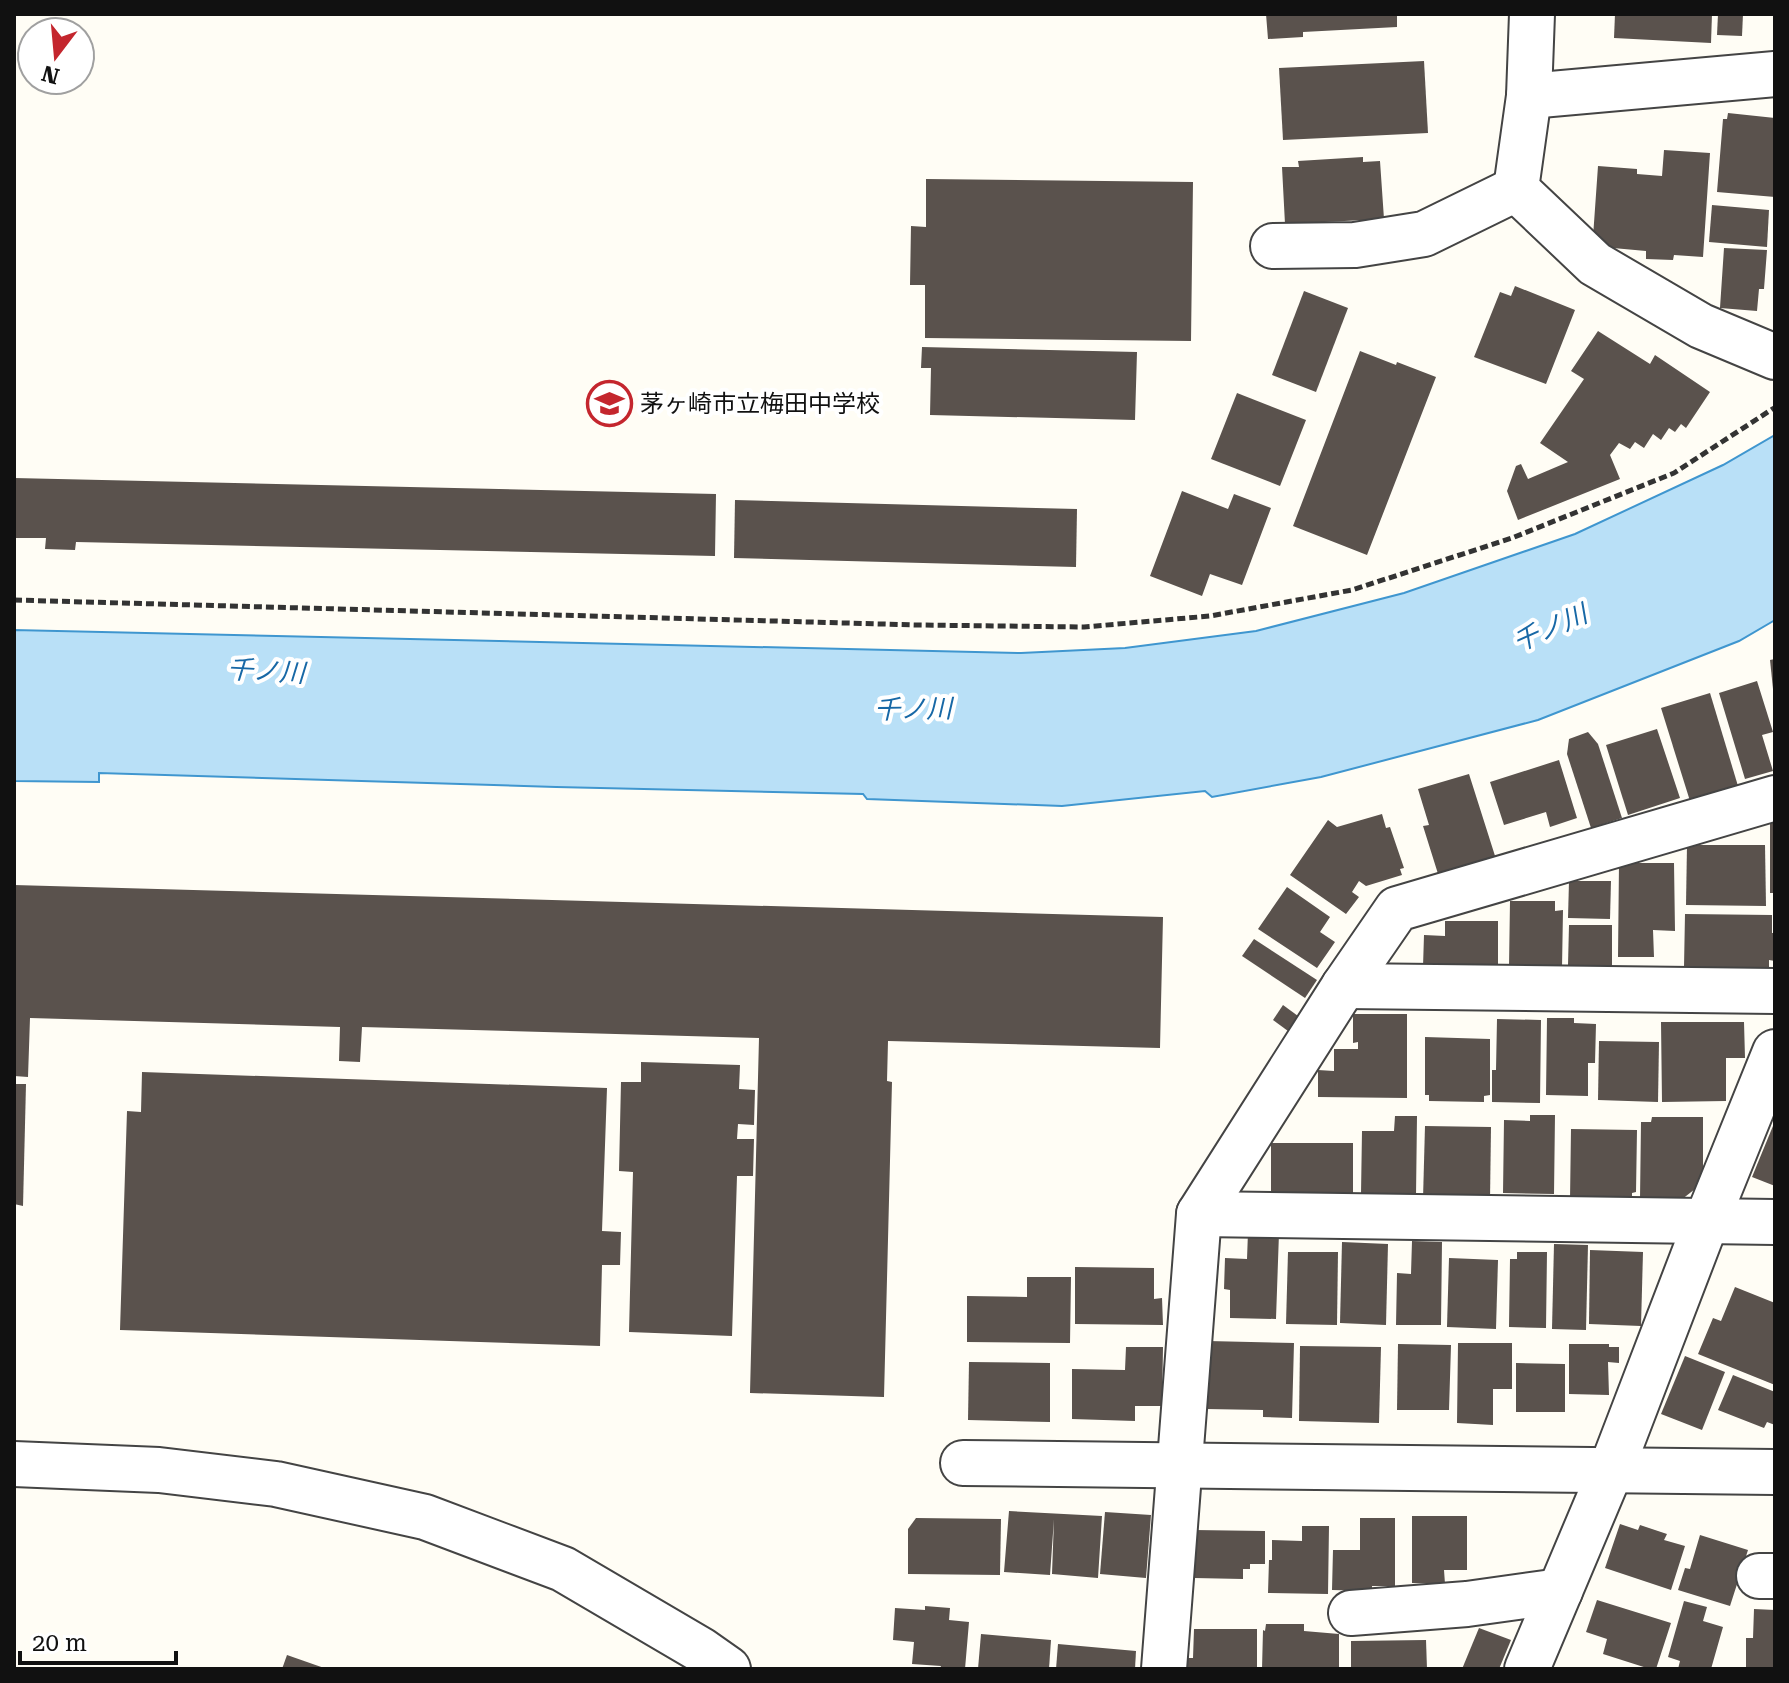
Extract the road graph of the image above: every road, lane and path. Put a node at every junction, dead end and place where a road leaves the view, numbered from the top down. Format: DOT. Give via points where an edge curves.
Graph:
graph roads {
  1 [pos="1532,14"];
  2 [pos="1775,74"];
  3 [pos="1529,96"];
  4 [pos="1516,189"];
  5 [pos="1273,246"];
  6 [pos="1775,357"];
  7 [pos="1775,407"];
  8 [pos="14,600"];
  9 [pos="1775,798"];
  10 [pos="1344,986"];
  11 [pos="1775,991"];
  12 [pos="1775,1052"];
  13 [pos="1199,1214"];
  14 [pos="1707,1220"];
  15 [pos="1775,1222"];
  16 [pos="963,1463"];
  17 [pos="14,1464"];
  18 [pos="1181,1466"];
  19 [pos="1611,1470"];
  20 [pos="1775,1472"];
  21 [pos="1560,1591"];
  22 [pos="1351,1613"];
  23 [pos="728,1669"];
  24 [pos="1164,1669"];
  25 [pos="1527,1669"];
  1 -- 3 [label="street"];
  2 -- 3 [label="street"];
  3 -- 4 [label="street"];
  4 -- 5 [label="street" via="1424,234 1355,245"];
  4 -- 6 [label="street" via="1595,264 1701,326"];
  7 -- 8 [label="path" via="1674,473 1512,538 1352,590 1210,616 1084,627 933,625"];
  9 -- 10 [label="street" via="1397,909"];
  10 -- 11 [label="street"];
  10 -- 13 [label="street"];
  12 -- 14 [label="street"];
  13 -- 14 [label="street"];
  13 -- 18 [label="street"];
  14 -- 15 [label="street"];
  14 -- 19 [label="street"];
  16 -- 18 [label="street"];
  17 -- 23 [label="street" via="159,1470 276,1484 425,1517 563,1569"];
  18 -- 19 [label="street"];
  18 -- 24 [label="street"];
  19 -- 20 [label="street"];
  19 -- 21 [label="street"];
  21 -- 22 [label="street"];
  21 -- 25 [label="street"];
}
